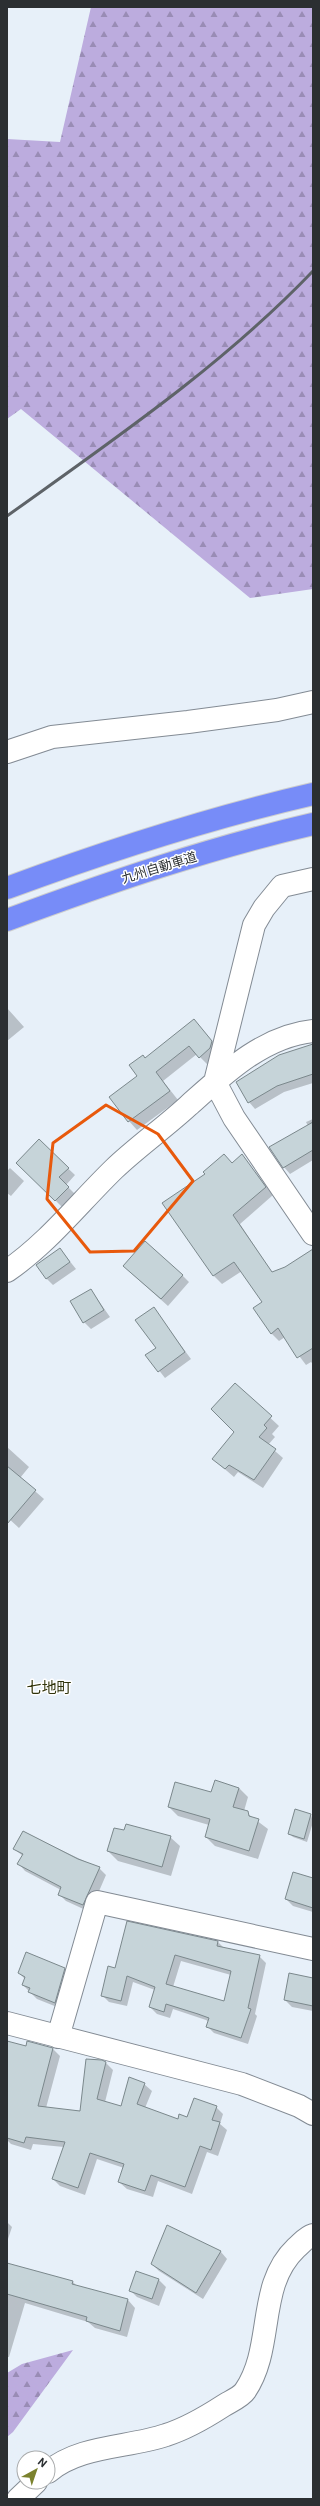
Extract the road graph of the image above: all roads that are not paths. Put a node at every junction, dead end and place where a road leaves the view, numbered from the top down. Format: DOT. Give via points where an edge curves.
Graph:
graph roads {
  1 [pos="313,702"];
  2 [pos="7,752"];
  3 [pos="313,794"];
  4 [pos="313,824"];
  5 [pos="313,879"];
  6 [pos="7,888"];
  7 [pos="7,920"];
  8 [pos="313,1031"];
  9 [pos="215,1082"];
  10 [pos="313,1234"];
  11 [pos="7,1271"];
  12 [pos="313,1949"];
  13 [pos="7,2023"];
  14 [pos="58,2037"];
  15 [pos="313,2114"];
  16 [pos="313,2235"];
  17 [pos="56,2466"];
  18 [pos="28,2490"];
  19 [pos="18,2499"];
  1 -- 2 [label="street" via="240,715 52,737"];
  3 -- 6 [label="highway" via="104,852"];
  4 -- 7 [label="highway, 九州自動車道" via="112,881"];
  5 -- 9 [label="street" via="282,886 254,925"];
  8 -- 9 [label="street" via="276,1041 247,1057"];
  9 -- 10 [label="street" via="234,1118"];
  9 -- 11 [label="street" via="115,1168 59,1226"];
  12 -- 14 [label="street" via="97,1902"];
  13 -- 14 [label="street"];
  14 -- 15 [label="street" via="242,2084"];
  16 -- 17 [label="street" via="291,2253 278,2274 268,2303 259,2365 245,2392 217,2410 167,2435 79,2455"];
  18 -- 19 [label="street"];
}
